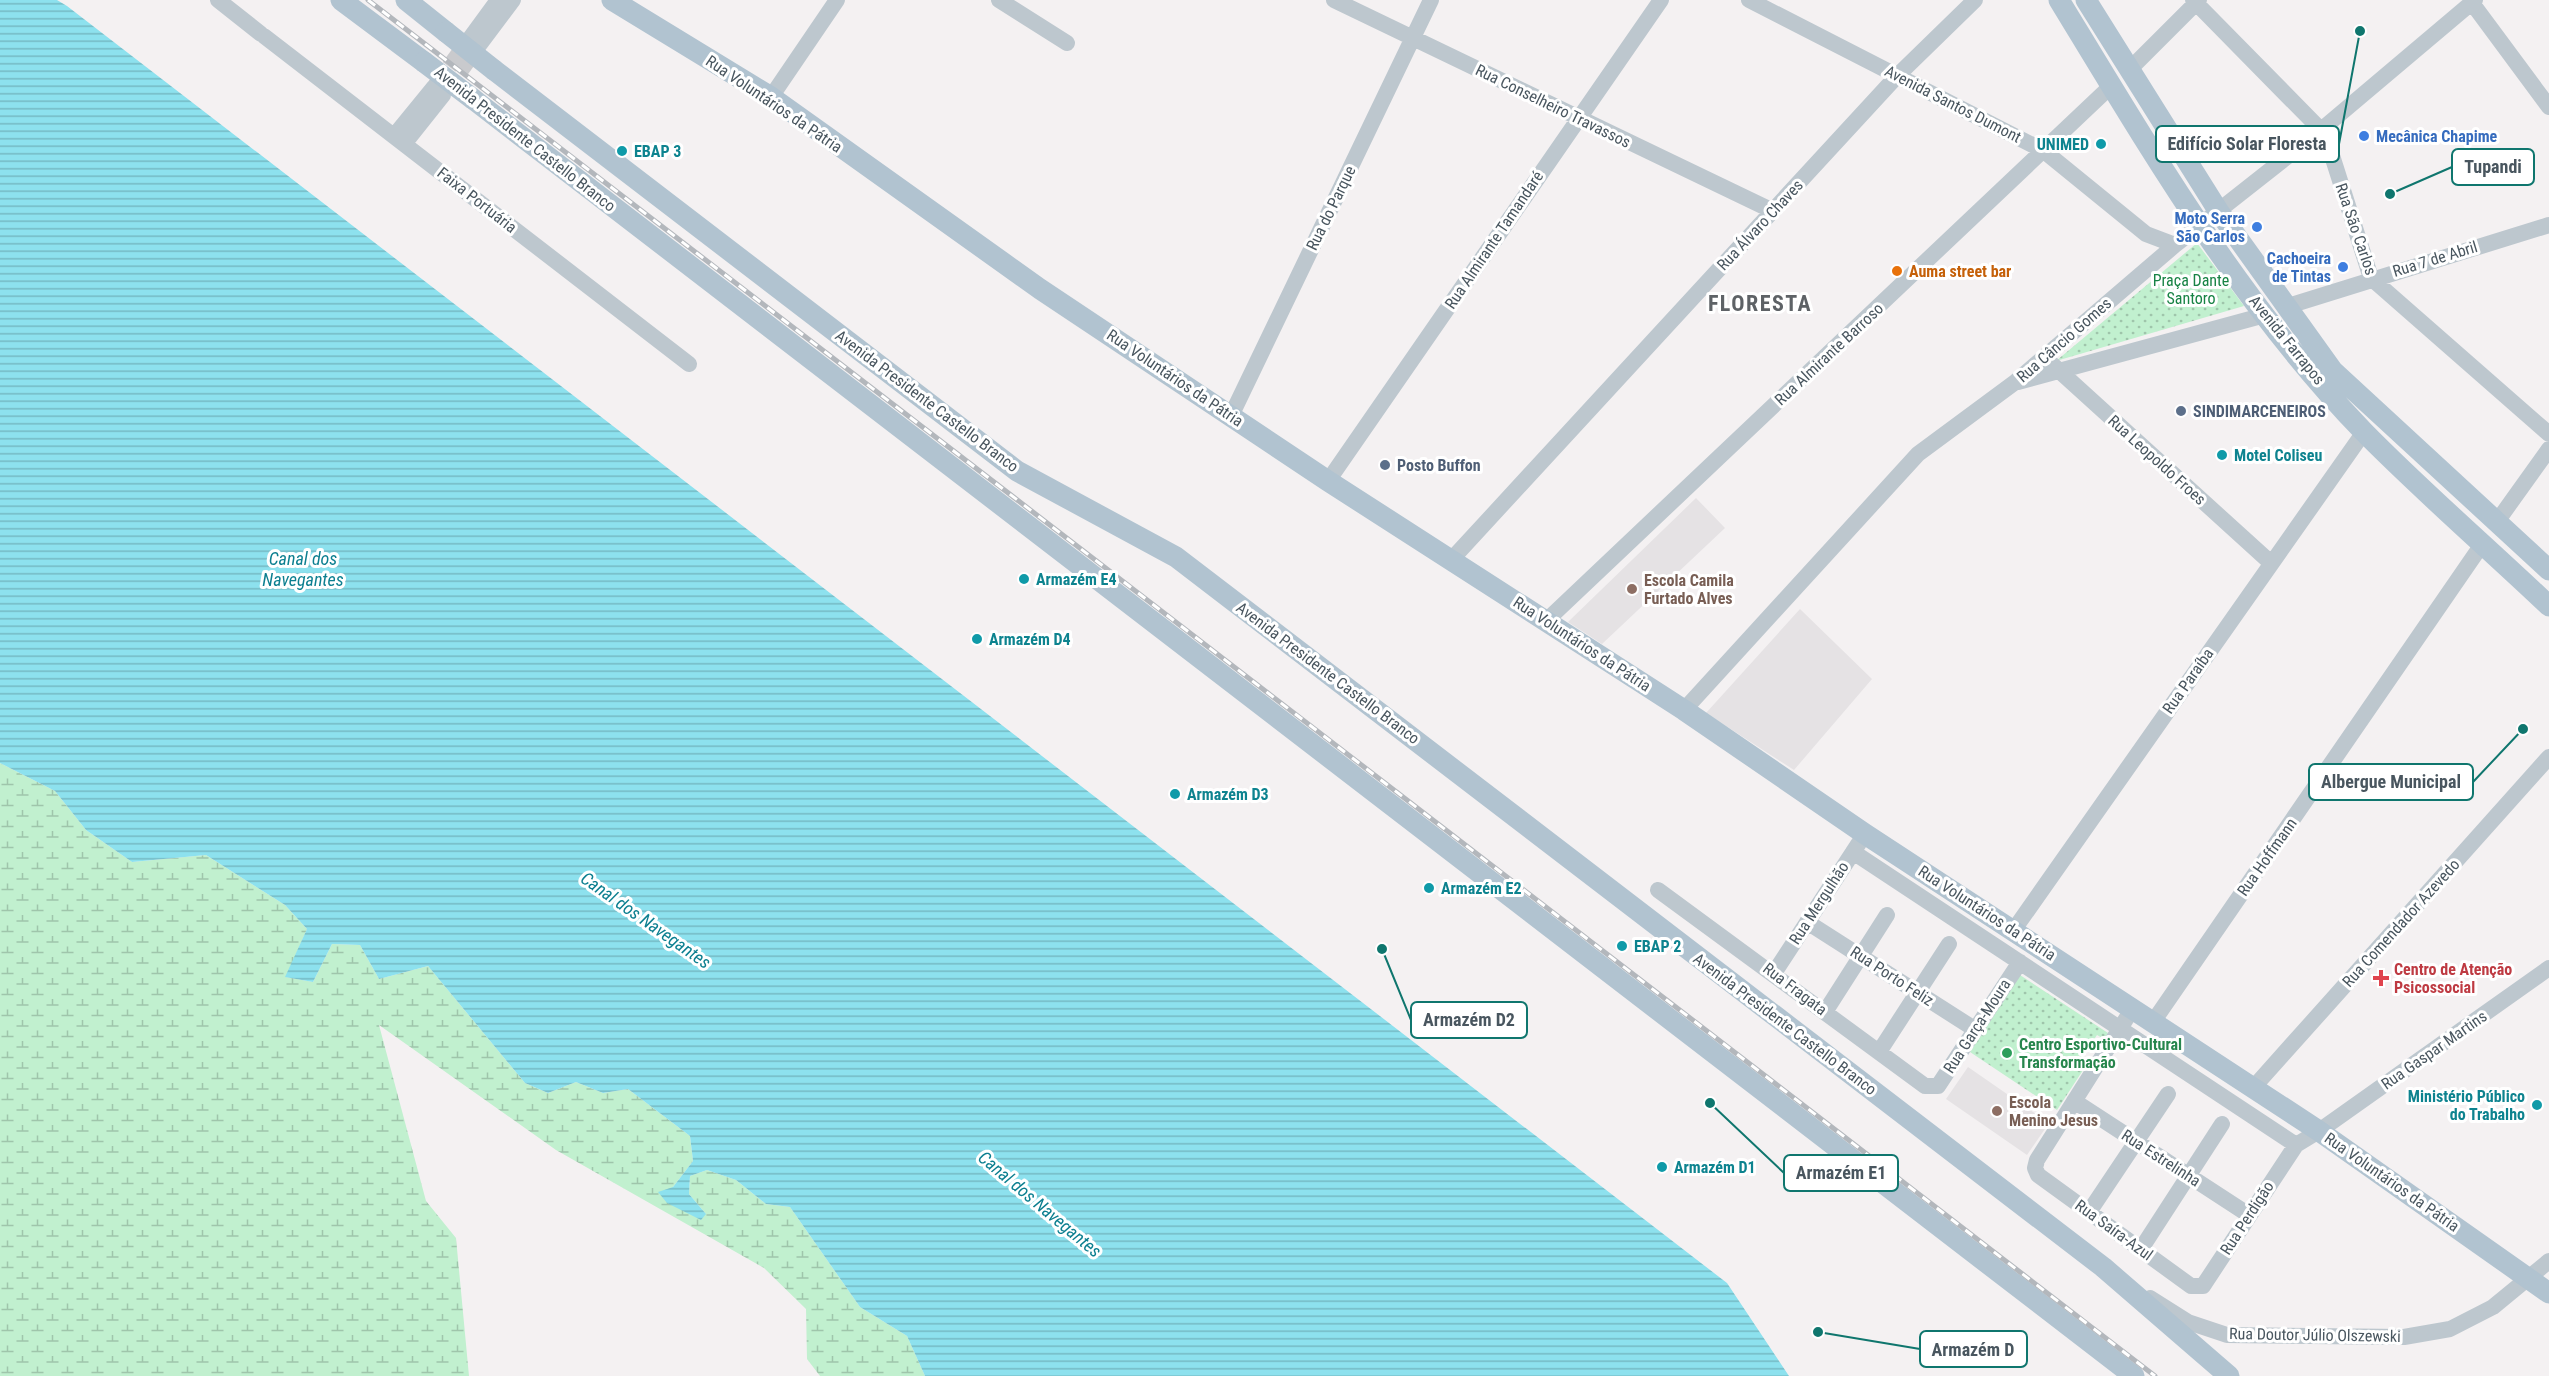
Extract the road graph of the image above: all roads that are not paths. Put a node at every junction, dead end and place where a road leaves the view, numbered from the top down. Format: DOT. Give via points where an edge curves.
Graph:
graph roads {
  1 [pos="218,0"];
  2 [pos="341,0"];
  3 [pos="406,0"];
  4 [pos="498,0"];
  5 [pos="513,0"];
  6 [pos="612,0"];
  7 [pos="837,0"];
  8 [pos="999,0"];
  9 [pos="1334,0"];
  10 [pos="1431,0"];
  11 [pos="1661,0"];
  12 [pos="1749,0"];
  13 [pos="1975,0"];
  14 [pos="2059,0"];
  15 [pos="2086,0"];
  16 [pos="2196,1"];
  17 [pos="2474,1"];
  18 [pos="1413,38"];
  19 [pos="1067,43"];
  20 [pos="2129,70"];
  21 [pos="1897,76"];
  22 [pos="2111,86"];
  23 [pos="438,91"];
  24 [pos="771,98"];
  25 [pos="2549,107"];
  26 [pos="1577,118"];
  27 [pos="2320,130"];
  28 [pos="399,140"];
  29 [pos="2044,151"];
  30 [pos="1773,211"];
  31 [pos="2219,212"];
  32 [pos="2549,225"];
  33 [pos="2199,226"];
  34 [pos="2175,244"];
  35 [pos="2371,278"];
  36 [pos="2288,306"];
  37 [pos="2265,315"];
  38 [pos="2044,357"];
  39 [pos="689,364"];
  40 [pos="2060,371"];
  41 [pos="2014,383"];
  42 [pos="1231,416"];
  43 [pos="2364,432"];
  44 [pos="2549,434"];
  45 [pos="2549,449"];
  46 [pos="1328,481"];
  47 [pos="2496,523"];
  48 [pos="2483,543"];
  49 [pos="1452,559"];
  50 [pos="2271,563"];
  51 [pos="2549,570"];
  52 [pos="2549,606"];
  53 [pos="1546,621"];
  54 [pos="1684,710"];
  55 [pos="2549,757"];
  56 [pos="1865,834"];
  57 [pos="1853,852"];
  58 [pos="1658,891"];
  59 [pos="1887,915"];
  60 [pos="1807,922"];
  61 [pos="2013,931"];
  62 [pos="1949,944"];
  63 [pos="1861,956"];
  64 [pos="2020,962"];
  65 [pos="2549,968"];
  66 [pos="1774,973"];
  67 [pos="1918,993"];
  68 [pos="2133,1008"];
  69 [pos="1826,1012"];
  70 [pos="2153,1022"];
  71 [pos="2120,1028"];
  72 [pos="1976,1030"];
  73 [pos="1879,1052"];
  74 [pos="1932,1088"];
  75 [pos="2253,1088"];
  76 [pos="2168,1094"];
  77 [pos="2074,1101"];
  78 [pos="2222,1124"];
  79 [pos="2319,1131"];
  80 [pos="2137,1142"];
  81 [pos="2296,1145"];
  82 [pos="2189,1176"];
  83 [pos="2089,1212"];
  84 [pos="2249,1215"];
  85 [pos="2141,1249"];
  86 [pos="2549,1260"];
  87 [pos="2103,1267"];
  88 [pos="2528,1277"];
  89 [pos="2197,1288"];
  90 [pos="2549,1293"];
  91 [pos="2134,1376"];
  92 [pos="2229,1376"];
  1 -- 28 [label="street, Faixa Portuária"];
  2 -- 91 [label="main road, Avenida Presidente Castello Branco, bridge"];
  3 -- 87 [label="main road, Avenida Presidente Castello Branco, bridge" via="1017,471 1176,557"];
  4 -- 5 [label="street" via="473,44"];
  6 -- 24 [label="main road, Rua Voluntários da Pátria"];
  7 -- 24 [label="street"];
  8 -- 19 [label="street"];
  9 -- 18 [label="street, Rua Conselheiro Travassos"];
  10 -- 18 [label="street, Rua do Parque"];
  11 -- 26 [label="street, Rua Almirante Tamandaré"];
  12 -- 21 [label="street, Avenida Santos Dumont"];
  13 -- 21 [label="street, Rua Álvaro Chaves"];
  14 -- 22 [label="main road, Avenida Farrapos"];
  15 -- 20 [label="main road, Avenida Farrapos"];
  16 -- 20 [label="street"];
  16 -- 27 [label="street, Rua São Carlos"];
  17 -- 25 [label="street"];
  17 -- 27 [label="street, Rua Câncio Gomes"];
  18 -- 26 [label="street, Rua Conselheiro Travassos"];
  18 -- 42 [label="street, Rua do Parque"];
  20 -- 31 [label="main road, Avenida Farrapos"];
  21 -- 29 [label="street, Avenida Santos Dumont"];
  21 -- 30 [label="street, Rua Álvaro Chaves"];
  22 -- 29 [label="street, Rua Almirante Barroso"];
  22 -- 33 [label="main road, Avenida Farrapos"];
  23 -- 28 [label="street"];
  24 -- 42 [label="main road, Rua Voluntários da Pátria" via="1040,289"];
  26 -- 30 [label="street, Rua Conselheiro Travassos"];
  26 -- 46 [label="street, Rua Almirante Tamandaré"];
  27 -- 31 [label="street, Rua Câncio Gomes"];
  27 -- 35 [label="street, Rua São Carlos" via="2328,143"];
  28 -- 39 [label="street, Faixa Portuária"];
  29 -- 34 [label="street, Avenida Santos Dumont" via="2146,234"];
  29 -- 53 [label="street, Rua Almirante Barroso"];
  30 -- 49 [label="street, Rua Álvaro Chaves"];
  31 -- 33 [label="street, Rua Câncio Gomes"];
  31 -- 36 [label="main road, Avenida Farrapos"];
  32 -- 35 [label="street, Rua 7 de Abril"];
  33 -- 34 [label="street, Rua Câncio Gomes"];
  33 -- 37 [label="main road, Avenida Farrapos"];
  34 -- 38 [label="street, Rua Câncio Gomes"];
  35 -- 36 [label="street, Rua 7 de Abril"];
  35 -- 44 [label="street, Rua São Carlos"];
  36 -- 47 [label="main road, Avenida Farrapos" via="2332,370"];
  37 -- 40 [label="street"];
  37 -- 43 [label="main road, Avenida Farrapos"];
  38 -- 40 [label="street, Rua Leopoldo Froes"];
  38 -- 41 [label="street, Rua Câncio Gomes"];
  40 -- 41 [label="street"];
  40 -- 50 [label="street, Rua Leopoldo Froes"];
  41 -- 54 [label="street, Rua Câncio Gomes" via="1918,454"];
  42 -- 46 [label="main road, Rua Voluntários da Pátria"];
  43 -- 48 [label="main road, Avenida Farrapos"];
  43 -- 50 [label="street, Rua Paraíba"];
  45 -- 47 [label="street"];
  46 -- 49 [label="main road, Rua Voluntários da Pátria"];
  47 -- 51 [label="main road, Avenida Farrapos"];
  48 -- 52 [label="main road, Avenida Farrapos"];
  48 -- 70 [label="street, Rua Hoffmann"];
  49 -- 53 [label="main road, Rua Voluntários da Pátria"];
  50 -- 61 [label="street, Rua Paraíba"];
  53 -- 54 [label="main road, Rua Voluntários da Pátria"];
  54 -- 56 [label="main road, Rua Voluntários da Pátria"];
  55 -- 75 [label="street, Rua Comendador Azevedo"];
  56 -- 57 [label="street, Rua Mergulhão"];
  56 -- 61 [label="main road, Rua Voluntários da Pátria"];
  57 -- 60 [label="street, Rua Mergulhão"];
  57 -- 64 [label="street"];
  58 -- 66 [label="street, Rua Fragata"];
  59 -- 63 [label="street"];
  60 -- 63 [label="street, Rua Porto Feliz"];
  60 -- 66 [label="street, Rua Mergulhão"];
  61 -- 68 [label="main road, Rua Voluntários da Pátria"];
  62 -- 67 [label="street"];
  63 -- 67 [label="street, Rua Porto Feliz"];
  63 -- 69 [label="street"];
  64 -- 71 [label="street"];
  64 -- 72 [label="street, Rua Garça-Moura"];
  65 -- 79 [label="street, Rua Gaspar Martins"];
  66 -- 69 [label="street, Rua Fragata"];
  67 -- 72 [label="street, Rua Porto Feliz"];
  67 -- 73 [label="street"];
  68 -- 70 [label="main road, Rua Voluntários da Pátria"];
  68 -- 71 [label="street"];
  69 -- 73 [label="street, Rua Fragata"];
  70 -- 75 [label="main road, Rua Voluntários da Pátria"];
  71 -- 77 [label="street"];
  71 -- 81 [label="street"];
  72 -- 74 [label="street, Rua Garça-Moura" via="1938,1086"];
  73 -- 74 [label="street, Rua Fragata"];
  75 -- 79 [label="main road, Rua Voluntários da Pátria"];
  76 -- 80 [label="street"];
  77 -- 80 [label="street, Rua Estrelinha"];
  77 -- 83 [label="street, Rua Saíra-Azul" via="2035,1168 2038,1175"];
  78 -- 82 [label="street"];
  79 -- 81 [label="street, Rua Gaspar Martins"];
  79 -- 88 [label="main road, Rua Voluntários da Pátria"];
  80 -- 82 [label="street, Rua Estrelinha"];
  80 -- 83 [label="street"];
  81 -- 84 [label="street, Rua Perdigão"];
  82 -- 84 [label="street, Rua Estrelinha"];
  82 -- 85 [label="street"];
  83 -- 85 [label="street, Rua Saíra-Azul"];
  84 -- 89 [label="street, Rua Perdigão" via="2203,1286"];
  85 -- 89 [label="street, Rua Saíra-Azul"];
  86 -- 88 [label="street, Rua Doutor Júlio Olszewski"];
  87 -- 88 [label="street, Rua Doutor Júlio Olszewski" via="2188,1322 2227,1335 2404,1336 2450,1329 2493,1307"];
  87 -- 92 [label="main road, Avenida Presidente Castello Branco"];
  88 -- 90 [label="main road, Rua Voluntários da Pátria"];
}
